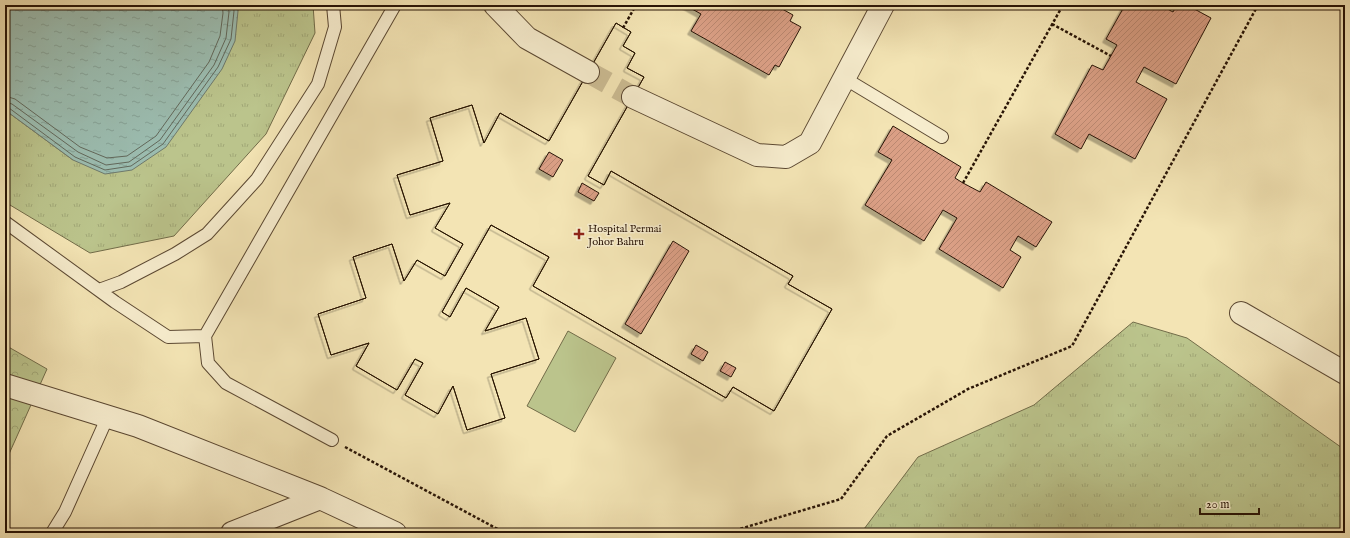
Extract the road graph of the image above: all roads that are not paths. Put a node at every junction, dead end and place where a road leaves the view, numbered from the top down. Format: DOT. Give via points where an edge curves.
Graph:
graph roads {
  1 [pos="333,5"];
  2 [pos="395,5"];
  3 [pos="495,5"];
  4 [pos="884,5"];
  5 [pos="588,72"];
  6 [pos="844,78"];
  7 [pos="633,97"];
  8 [pos="942,137"];
  9 [pos="5,222"];
  10 [pos="99,290"];
  11 [pos="1241,313"];
  12 [pos="205,336"];
  13 [pos="1345,372"];
  14 [pos="5,385"];
  15 [pos="108,416"];
  16 [pos="332,440"];
  17 [pos="320,498"];
  18 [pos="52,533"];
  19 [pos="232,533"];
  20 [pos="395,533"];
  1 -- 10 [label="lane" via="335,27 318,84 257,179 207,234 121,282"];
  2 -- 12 [label="lane"];
  3 -- 5 [label="street" via="527,38"];
  4 -- 6 [label="street"];
  6 -- 7 [label="street" via="810,142 786,157 757,155"];
  6 -- 8 [label="lane"];
  9 -- 10 [label="lane"];
  10 -- 12 [label="lane" via="168,337"];
  11 -- 13 [label="street"];
  12 -- 16 [label="lane" via="208,363 226,383"];
  14 -- 15 [label="street"];
  15 -- 17 [label="street"];
  15 -- 18 [label="lane" via="65,512"];
  17 -- 19 [label="street"];
  17 -- 20 [label="street"];
}
